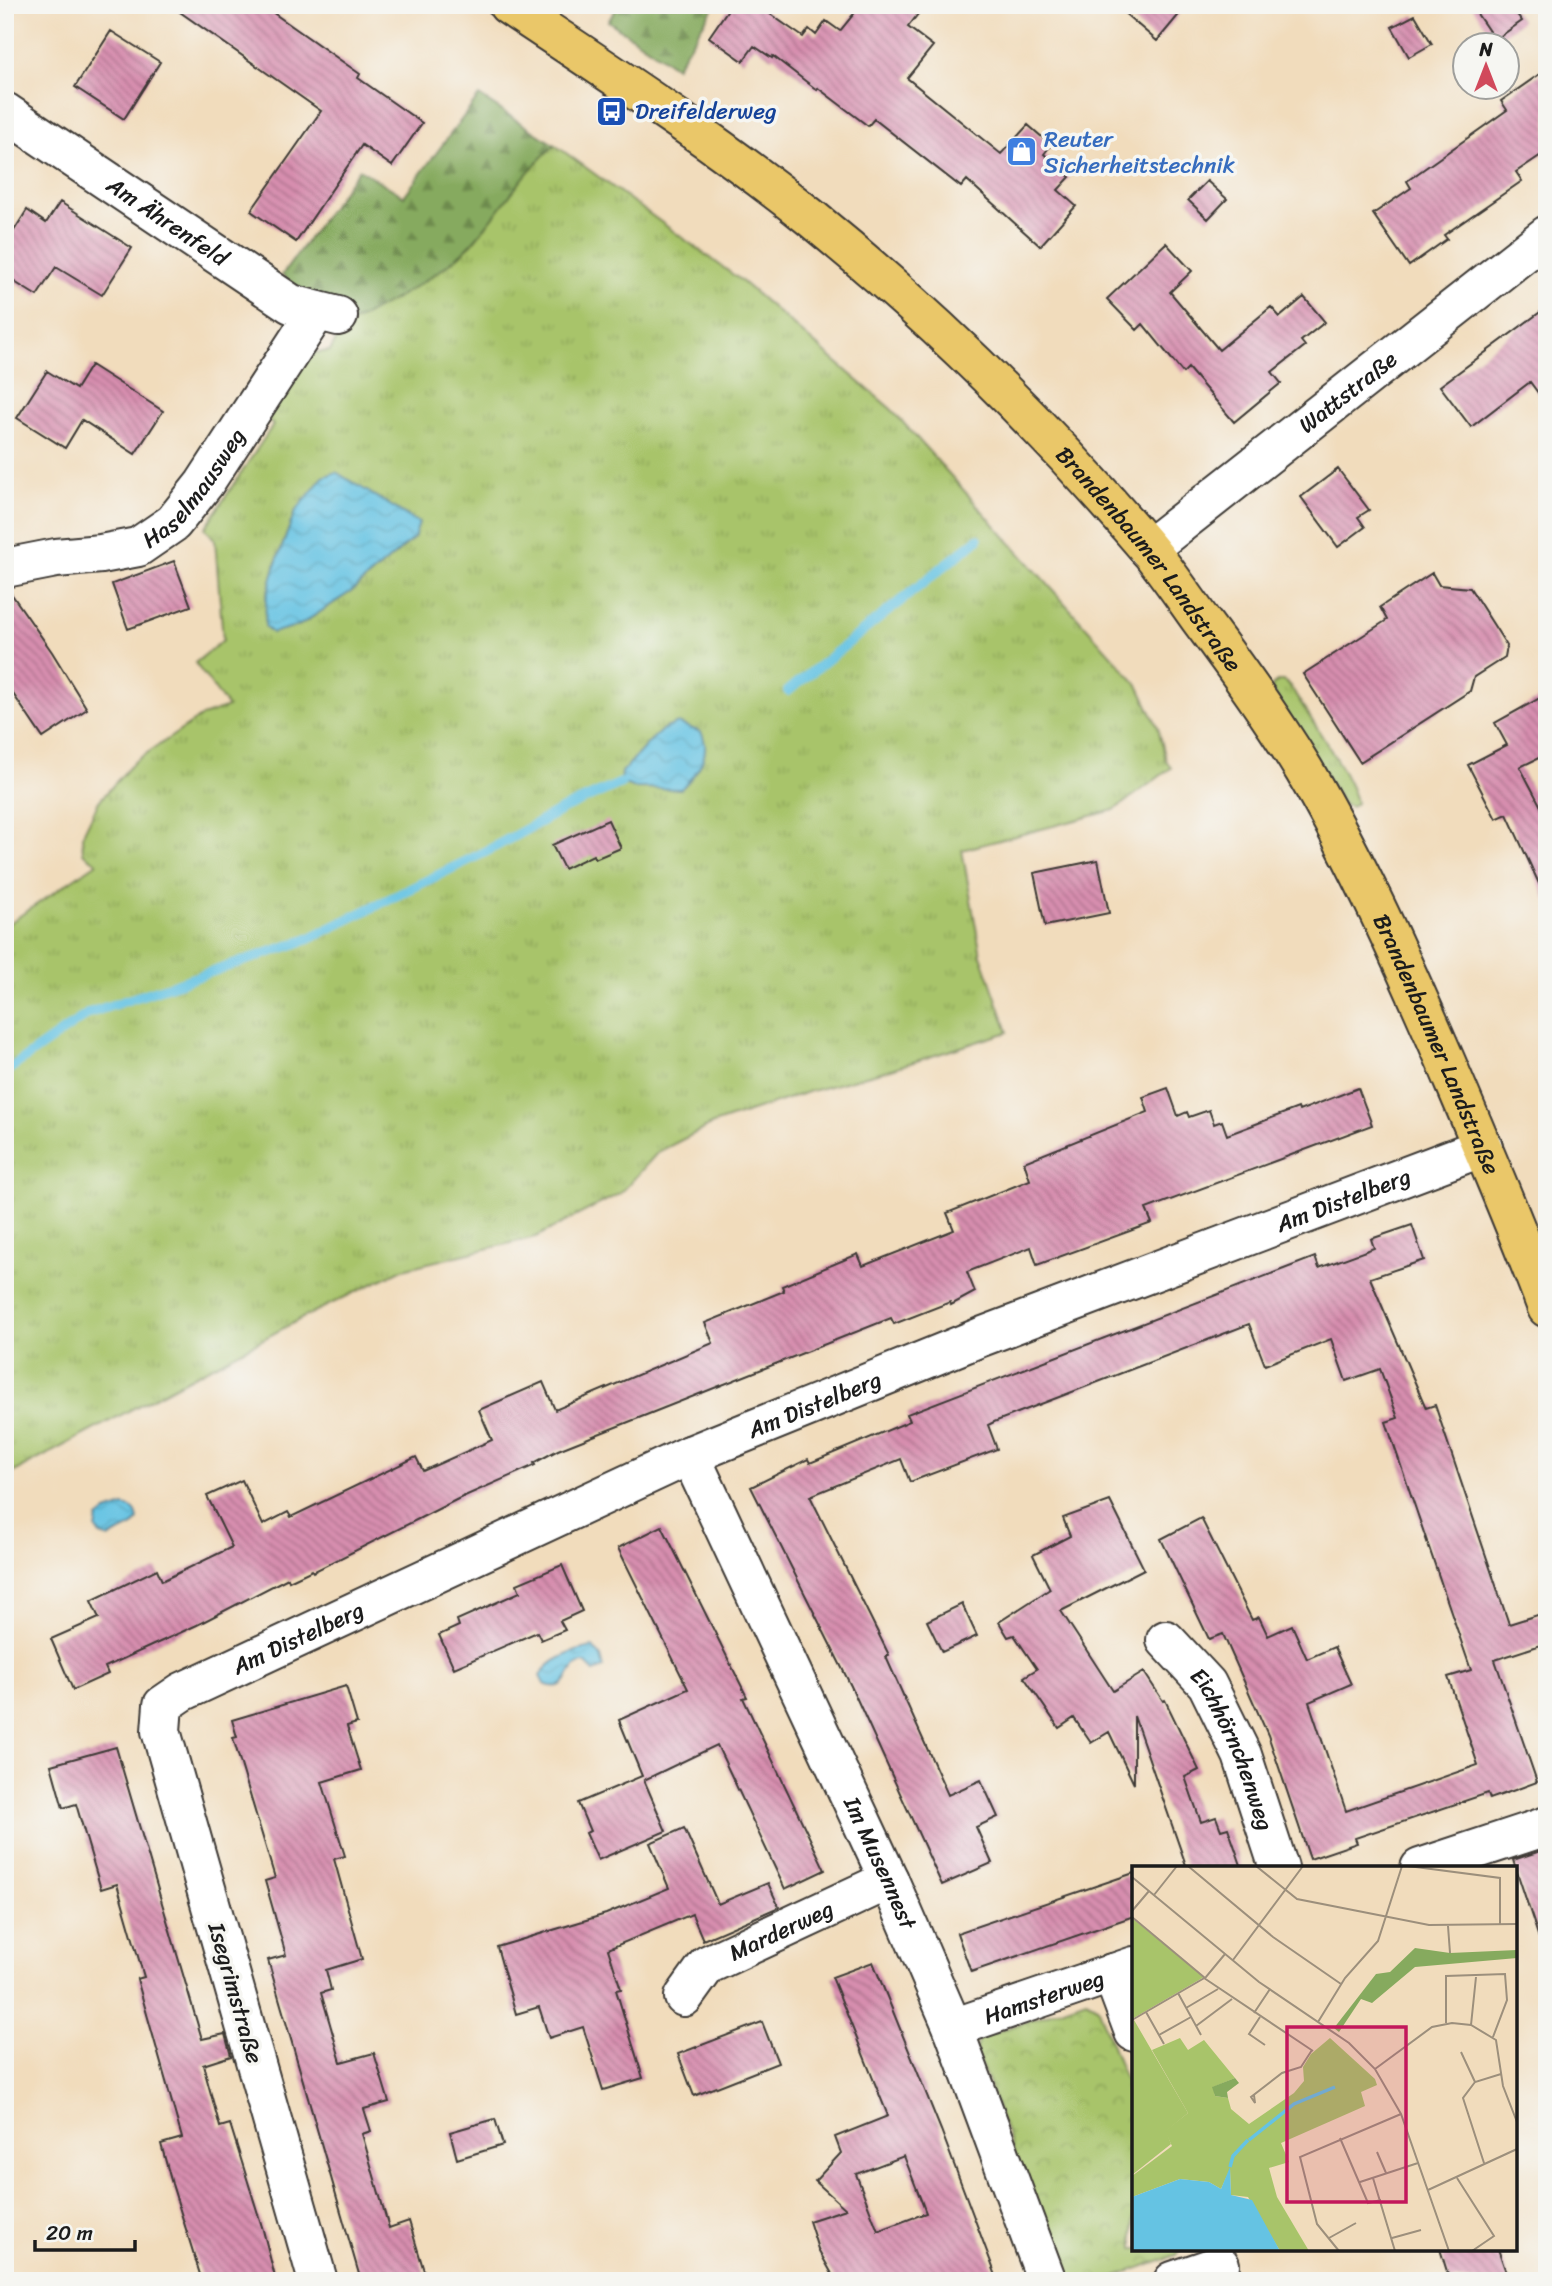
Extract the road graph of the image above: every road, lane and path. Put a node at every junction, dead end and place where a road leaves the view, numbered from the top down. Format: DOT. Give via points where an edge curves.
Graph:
graph roads {
  1 [pos="508,5"];
  2 [pos="5,112"];
  3 [pos="1547,235"];
  4 [pos="328,314"];
  5 [pos="1148,549"];
  6 [pos="5,568"];
  7 [pos="1483,1147"];
  8 [pos="1547,1308"];
  9 [pos="690,1455"];
  10 [pos="1166,1640"];
  11 [pos="163,1705"];
  12 [pos="1547,1826"];
  13 [pos="1278,1866"];
  14 [pos="1426,1866"];
  15 [pos="889,1880"];
  16 [pos="1123,1969"];
  17 [pos="684,1997"];
  18 [pos="1132,2021"];
  19 [pos="953,2028"];
  20 [pos="1220,2265"];
  21 [pos="318,2281"];
  22 [pos="1047,2281"];
  23 [pos="1173,2281"];
  1 -- 5 [label="main road, Brandenbaumer Landstraße" via="711,143 881,277 1024,412"];
  2 -- 4 [label="street, Am Ährenfeld" via="291,304"];
  3 -- 5 [label="street, Wattstraße"];
  4 -- 6 [label="street, Haselmausweg" via="173,523 138,547"];
  5 -- 7 [label="main road, Brandenbaumer Landstraße" via="1265,709 1347,845"];
  7 -- 8 [label="main road, Brandenbaumer Landstraße"];
  7 -- 9 [label="street, Am Distelberg" via="981,1337"];
  9 -- 11 [label="street, Am Distelberg" via="182,1692"];
  9 -- 15 [label="street, Im Musennest"];
  10 -- 13 [label="street, Eichhörnchenweg" via="1213,1696 1242,1755"];
  11 -- 21 [label="street, Isegrimstraße" via="161,1731"];
  12 -- 14 [label="street"];
  15 -- 17 [label="street, Marderweg" via="707,1965"];
  15 -- 19 [label="street, Im Musennest"];
  16 -- 18 [label="street"];
  16 -- 19 [label="street, Hamsterweg"];
  19 -- 22 [label="street, Im Musennest"];
  20 -- 23 [label="street"];
}
